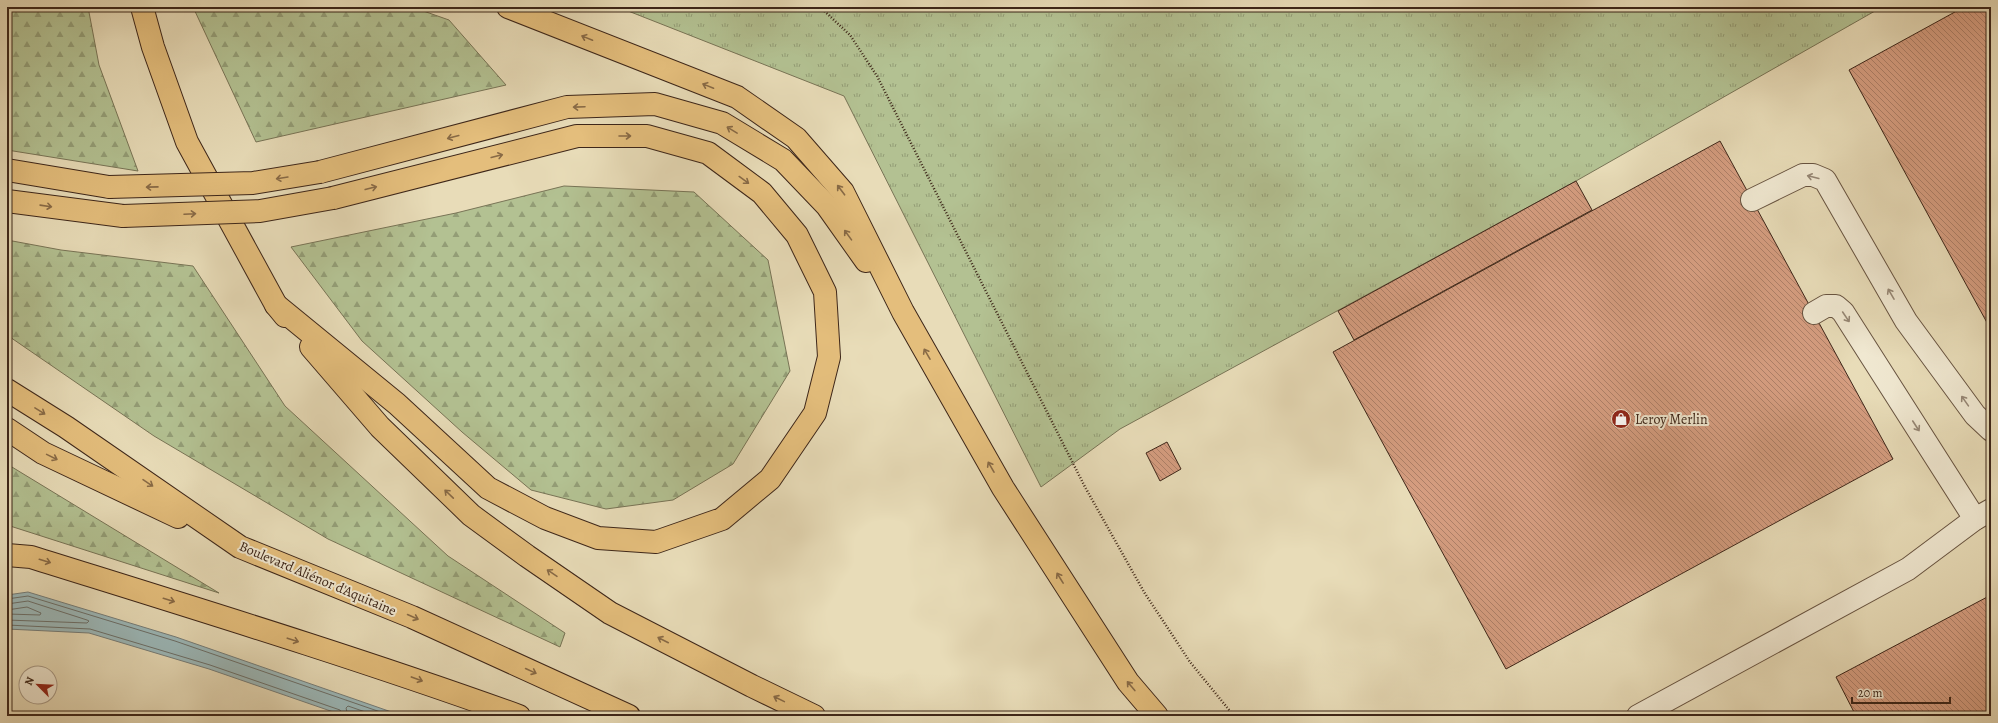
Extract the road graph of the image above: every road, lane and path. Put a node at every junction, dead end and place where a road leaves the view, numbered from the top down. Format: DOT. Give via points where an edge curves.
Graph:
graph roads {
  1 [pos="142,7"];
  2 [pos="508,7"];
  3 [pos="820,7"];
  4 [pos="7,170"];
  5 [pos="1752,200"];
  6 [pos="7,201"];
  7 [pos="276,305"];
  8 [pos="903,312"];
  9 [pos="1814,313"];
  10 [pos="7,390"];
  11 [pos="7,429"];
  12 [pos="1991,430"];
  13 [pos="1983,515"];
  14 [pos="240,547"];
  15 [pos="7,555"];
  16 [pos="519,716"];
  17 [pos="629,716"];
  18 [pos="814,716"];
  19 [pos="1157,716"];
  20 [pos="1234,716"];
  21 [pos="1638,716"];
  1 -- 7 [label="highway" via="153,47 187,142"];
  8 -- 2 [label="highway, one-way" via="844,192 796,138 738,97"];
  3 -- 20 [label="path" via="850,35 877,76 1085,487 1144,592 1190,662"];
  8 -- 4 [label="highway, one-way, bridge" via="827,206 783,160 722,123 655,104 567,107 320,172 253,183 109,187"];
  12 -- 5 [label="lane, one-way" via="1975,415 1906,321 1825,180 1813,175 1803,175"];
  6 -- 7 [label="highway, one-way, bridge" via="123,216 260,211 333,198 576,136 647,136 708,154 762,193 797,235 826,292 828,357 815,413 770,479 722,519 656,542 598,538 545,518 488,488 397,404"];
  18 -- 7 [label="highway, one-way" via="610,613 471,515 380,427"];
  19 -- 8 [label="highway, one-way" via="1128,682 1007,494"];
  9 -- 13 [label="lane, one-way" via="1826,306 1836,306 1843,312"];
  10 -- 14 [label="highway, Boulevard Aliénor d'Aquitaine, one-way" via="66,427"];
  11 -- 14 [label="highway, one-way" via="43,453"];
  13 -- 21 [label="lane" via="1908,569"];
  14 -- 17 [label="highway, Boulevard Aliénor d'Aquitaine, one-way" via="412,617"];
  15 -- 16 [label="highway, one-way" via="31,557 191,607 410,677"];
}
